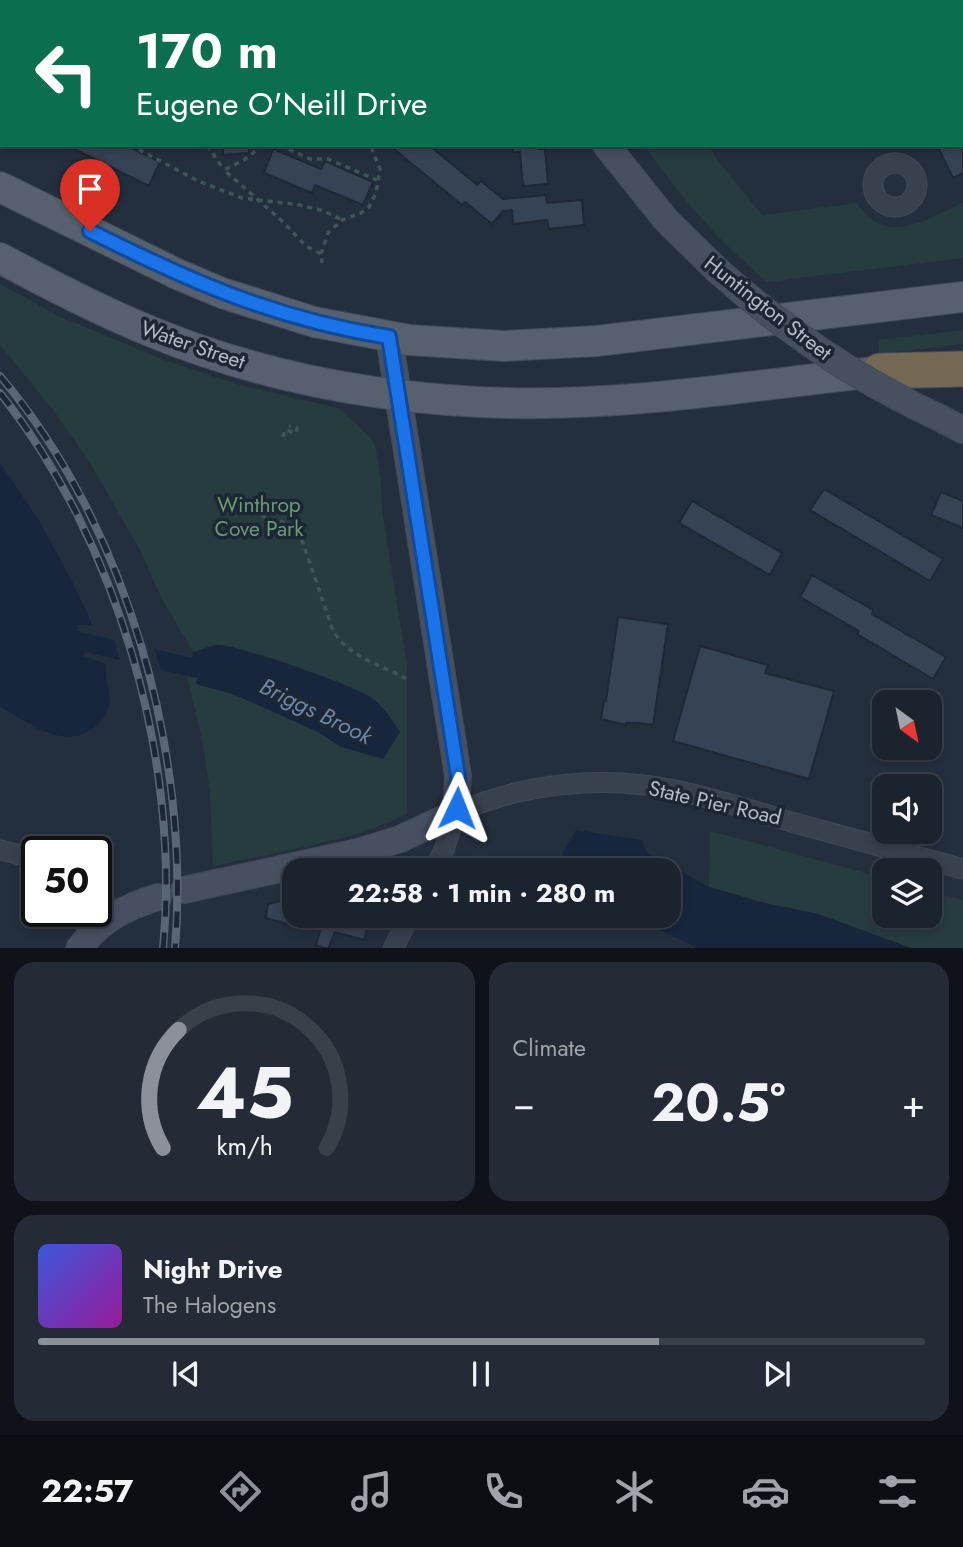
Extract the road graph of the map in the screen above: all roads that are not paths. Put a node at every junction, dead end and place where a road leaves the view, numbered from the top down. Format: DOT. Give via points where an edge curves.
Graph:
graph roads {
  1 [pos="608,147"];
  2 [pos="898,147"];
  3 [pos="904,165"];
  4 [pos="0,187"];
  5 [pos="0,258"];
  6 [pos="963,297"];
  7 [pos="389,337"];
  8 [pos="963,362"];
  9 [pos="963,369"];
  10 [pos="880,371"];
  11 [pos="398,395"];
  12 [pos="951,424"];
  13 [pos="456,813"];
  14 [pos="0,850"];
  15 [pos="21,855"];
  16 [pos="440,858"];
  17 [pos="963,869"];
  18 [pos="112,910"];
  19 [pos="116,914"];
  20 [pos="403,928"];
  21 [pos="79,948"];
  22 [pos="393,948"];
  1 -- 12 [label="main road, Huntington Street, bridge" via="659,212 765,312 870,383"];
  2 -- 3 [label="street"];
  4 -- 7 [label="main road" via="222,293 314,322"];
  5 -- 11 [label="main road, Water Street" via="106,313 203,351 304,379"];
  6 -- 7 [label="main road" via="597,341 492,346"];
  7 -- 11 [label="main road"];
  8 -- 10 [label="main road, Water Street"];
  9 -- 10 [label="highway"];
  10 -- 11 [label="main road, Water Street" via="575,402"];
  11 -- 13 [label="main road" via="458,776"];
  13 -- 16 [label="street"];
  13 -- 17 [label="street, State Pier Road" via="515,792 553,786 650,786"];
  13 -- 19 [label="main road, State Pier Road" via="358,852 171,894"];
  14 -- 15 [label="street"];
  18 -- 19 [label="street"];
  19 -- 21 [label="main road, State Pier Road"];
  20 -- 22 [label="street"];
}
